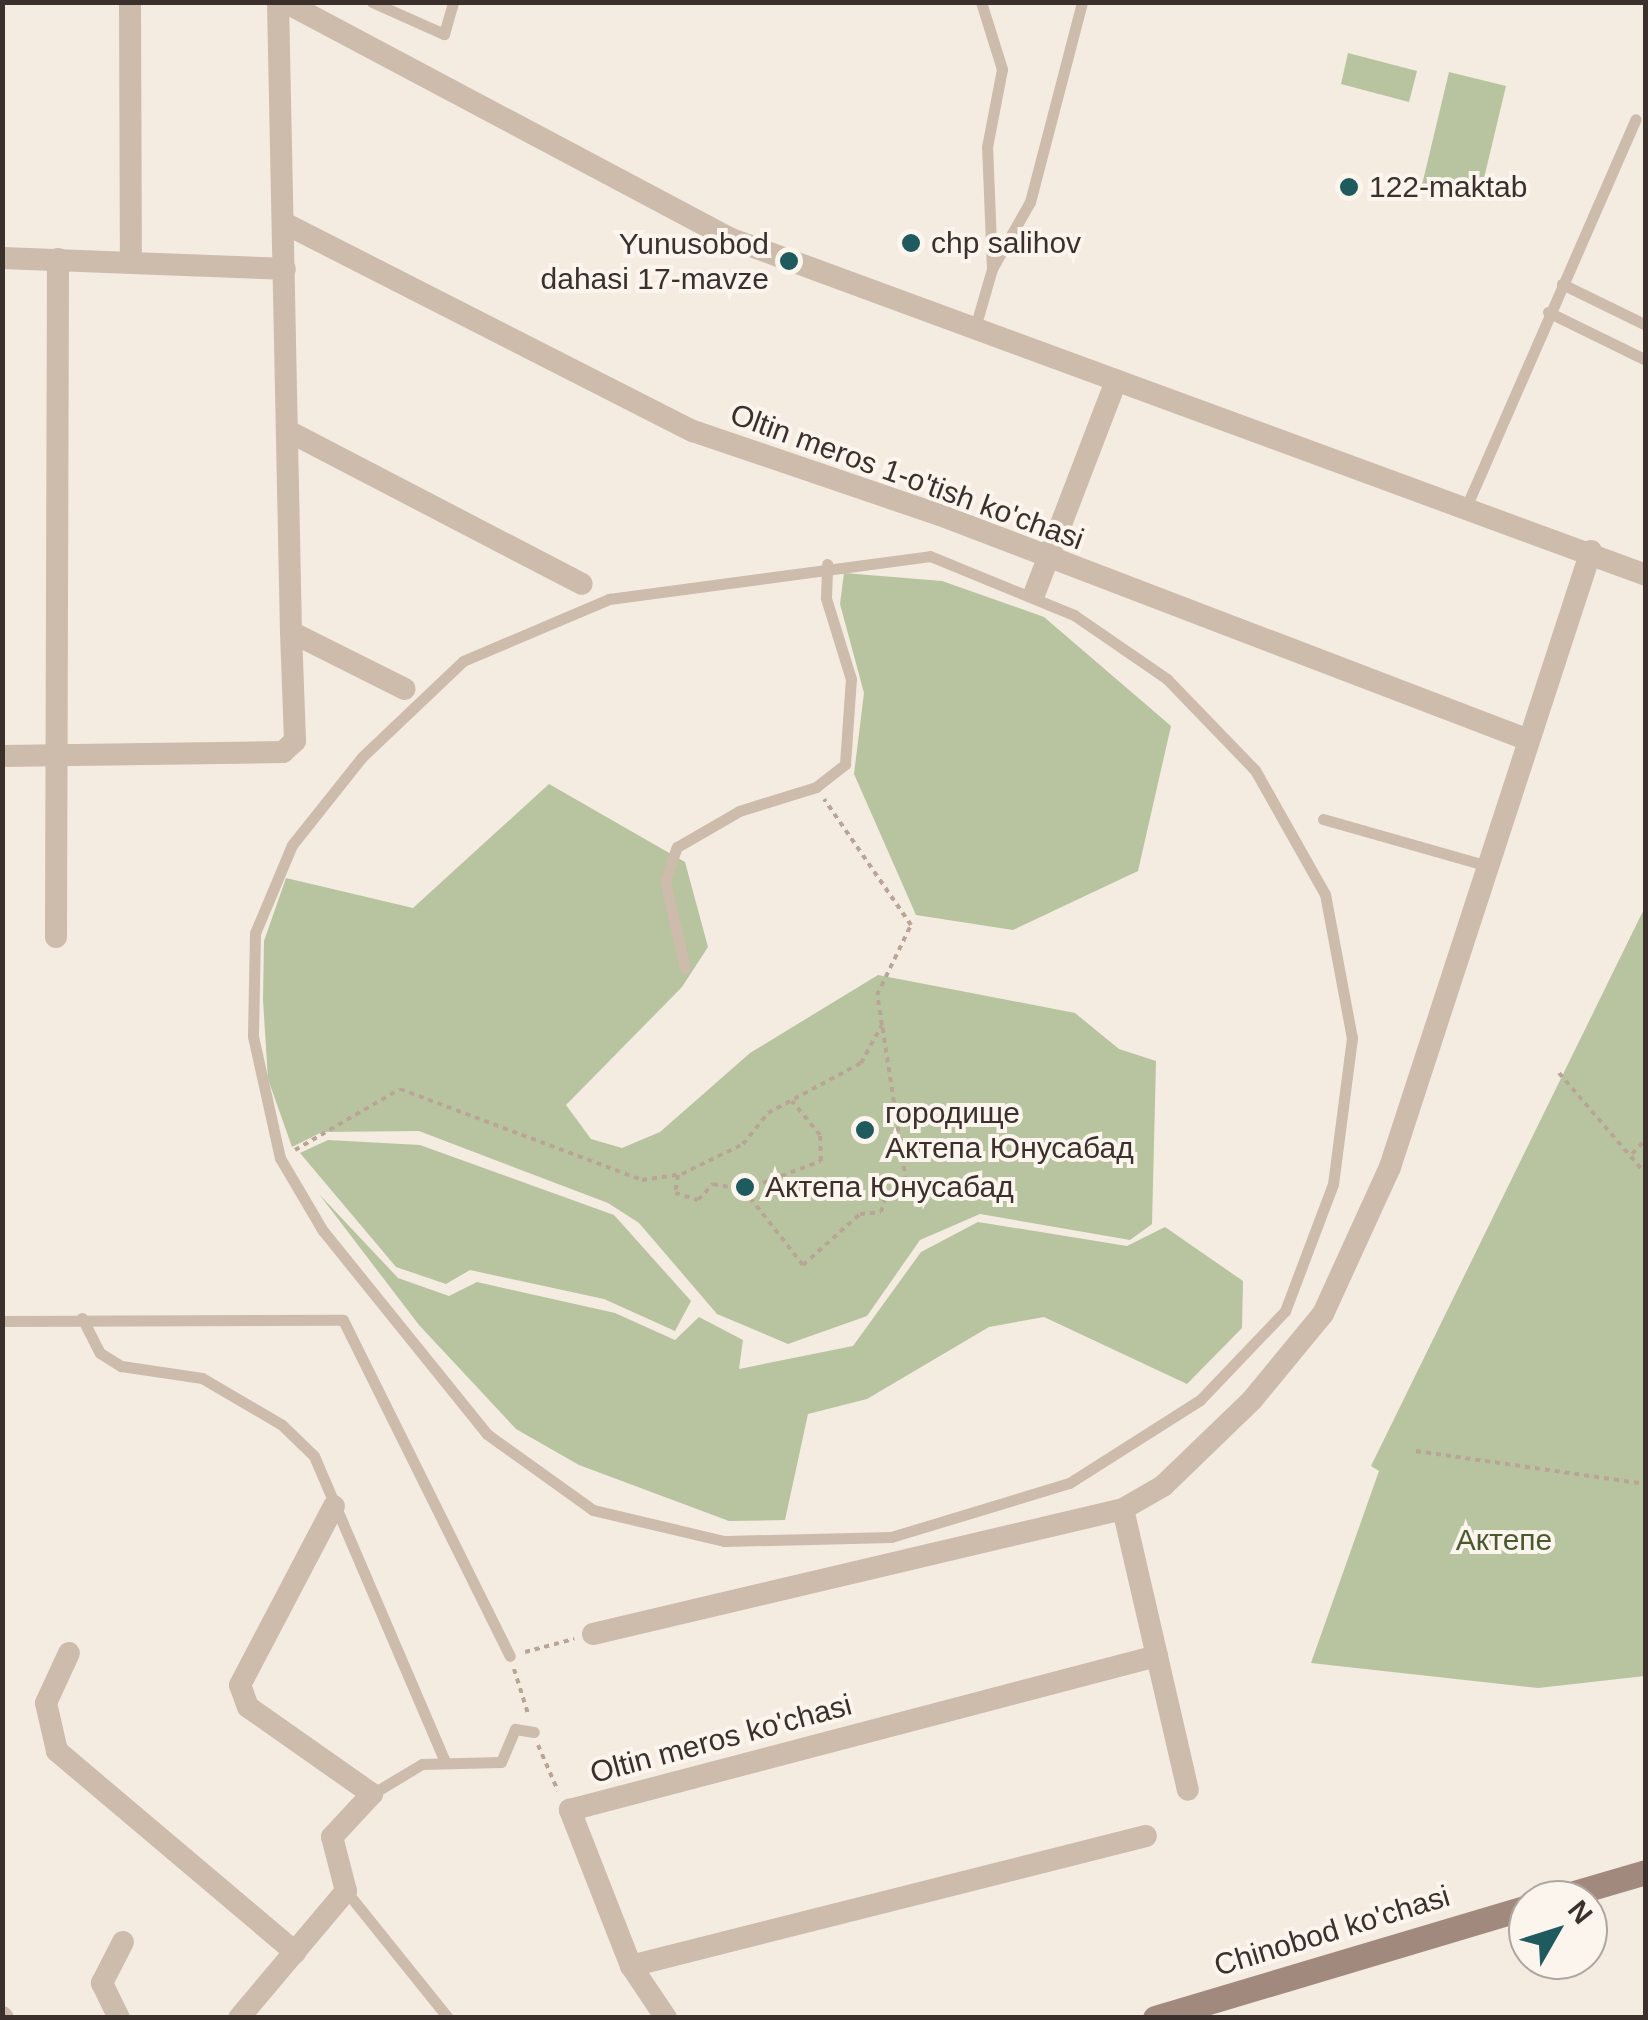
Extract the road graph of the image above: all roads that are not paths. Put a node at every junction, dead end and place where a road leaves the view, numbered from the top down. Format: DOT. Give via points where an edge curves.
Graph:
graph roads {
  1 [pos="130,2"];
  2 [pos="282,2"];
  3 [pos="372,2"];
  4 [pos="452,2"];
  5 [pos="981,2"];
  6 [pos="1082,2"];
  7 [pos="1636,119"];
  8 [pos="288,225"];
  9 [pos="2,258"];
  10 [pos="58,259"];
  11 [pos="131,260"];
  12 [pos="285,269"];
  13 [pos="992,269"];
  14 [pos="1562,284"];
  15 [pos="1548,312"];
  16 [pos="1646,325"];
  17 [pos="974,332"];
  18 [pos="1646,360"];
  19 [pos="1115,384"];
  20 [pos="288,431"];
  21 [pos="1468,505"];
  22 [pos="1591,551"];
  23 [pos="1050,560"];
  24 [pos="827,564"];
  25 [pos="1638,566"];
  26 [pos="582,584"];
  27 [pos="1035,592"];
  28 [pos="290,632"];
  29 [pos="404,689"];
  30 [pos="1526,739"];
  31 [pos="2,756"];
  32 [pos="60,756"];
  33 [pos="1323,820"];
  34 [pos="1484,865"];
  35 [pos="56,937"];
  36 [pos="685,968"];
  37 [pos="82,1318"];
  38 [pos="2,1321"];
  39 [pos="334,1506"];
  40 [pos="1122,1509"];
  41 [pos="593,1634"];
  42 [pos="69,1654"];
  43 [pos="510,1656"];
  44 [pos="1158,1656"];
  45 [pos="534,1732"];
  46 [pos="444,1760"];
  47 [pos="1188,1790"];
  48 [pos="372,1794"];
  49 [pos="1146,1836"];
  50 [pos="1646,1872"];
  51 [pos="1608,1883"];
  52 [pos="346,1891"];
  53 [pos="1508,1913"];
  54 [pos="122,1942"];
  55 [pos="295,1952"];
  56 [pos="630,1966"];
  57 [pos="119,2018"];
  58 [pos="239,2018"];
  59 [pos="448,2018"];
  60 [pos="666,2018"];
  61 [pos="1155,2018"];
  1 -- 11 [label="street"];
  2 -- 8 [label="street"];
  2 -- 17 [label="street" via="729,238"];
  3 -- 4 [label="lane" via="444,34"];
  5 -- 13 [label="lane" via="1002,70 987,147"];
  6 -- 13 [label="lane" via="1030,202"];
  7 -- 14 [label="lane"];
  8 -- 12 [label="street"];
  8 -- 23 [label="street, Oltin meros 1-o'tish ko'chasi" via="693,431"];
  9 -- 10 [label="street"];
  10 -- 11 [label="street"];
  10 -- 32 [label="street"];
  11 -- 12 [label="street"];
  12 -- 20 [label="street"];
  13 -- 17 [label="lane"];
  14 -- 15 [label="lane"];
  14 -- 16 [label="lane"];
  15 -- 18 [label="lane"];
  15 -- 21 [label="lane"];
  17 -- 19 [label="street"];
  19 -- 21 [label="street"];
  19 -- 23 [label="street"];
  20 -- 26 [label="street"];
  20 -- 28 [label="street"];
  21 -- 22 [label="street"];
  22 -- 25 [label="street"];
  22 -- 30 [label="street"];
  23 -- 27 [label="street"];
  23 -- 30 [label="street, Oltin meros 1-o'tish ko'chasi"];
  24 -- 27 [label="lane" via="930,556"];
  24 -- 27 [label="lane" via="609,598 463,661 362,757 292,845 255,933 254,1036 280,1158 323,1231 487,1434 593,1510 724,1541 891,1537 1069,1483 1188,1410 1286,1312 1333,1184 1352,1038 1326,894 1255,770 1167,679"];
  24 -- 36 [label="lane" via="826,598 850,679 845,764 816,787 739,811 677,847 665,881"];
  28 -- 29 [label="street"];
  28 -- 32 [label="street" via="295,741 283,752"];
  30 -- 34 [label="street"];
  31 -- 32 [label="street"];
  32 -- 35 [label="street"];
  33 -- 34 [label="lane"];
  34 -- 40 [label="street" via="1390,1168 1322,1314 1239,1412 1163,1486"];
  37 -- 38 [label="lane"];
  37 -- 39 [label="lane" via="100,1353 121,1366 202,1378 282,1425 314,1456"];
  37 -- 43 [label="lane" via="343,1320"];
  39 -- 46 [label="lane"];
  39 -- 48 [label="street" via="240,1685 248,1708"];
  40 -- 41 [label="street"];
  40 -- 44 [label="street"];
  42 -- 55 [label="street" via="46,1703 57,1751"];
  44 -- 47 [label="street"];
  44 -- 56 [label="street, Oltin meros ko'chasi" via="570,1810"];
  45 -- 46 [label="lane" via="515,1728 502,1762"];
  46 -- 48 [label="lane"];
  48 -- 52 [label="street" via="332,1836"];
  49 -- 56 [label="street"];
  50 -- 51 [label="street"];
  52 -- 55 [label="street"];
  52 -- 59 [label="lane"];
  53 -- 61 [label="street, Chinobod ko'chasi"];
  54 -- 57 [label="street" via="102,1983"];
  55 -- 58 [label="street"];
  56 -- 60 [label="street, Oltin meros ko'chasi"];
}
